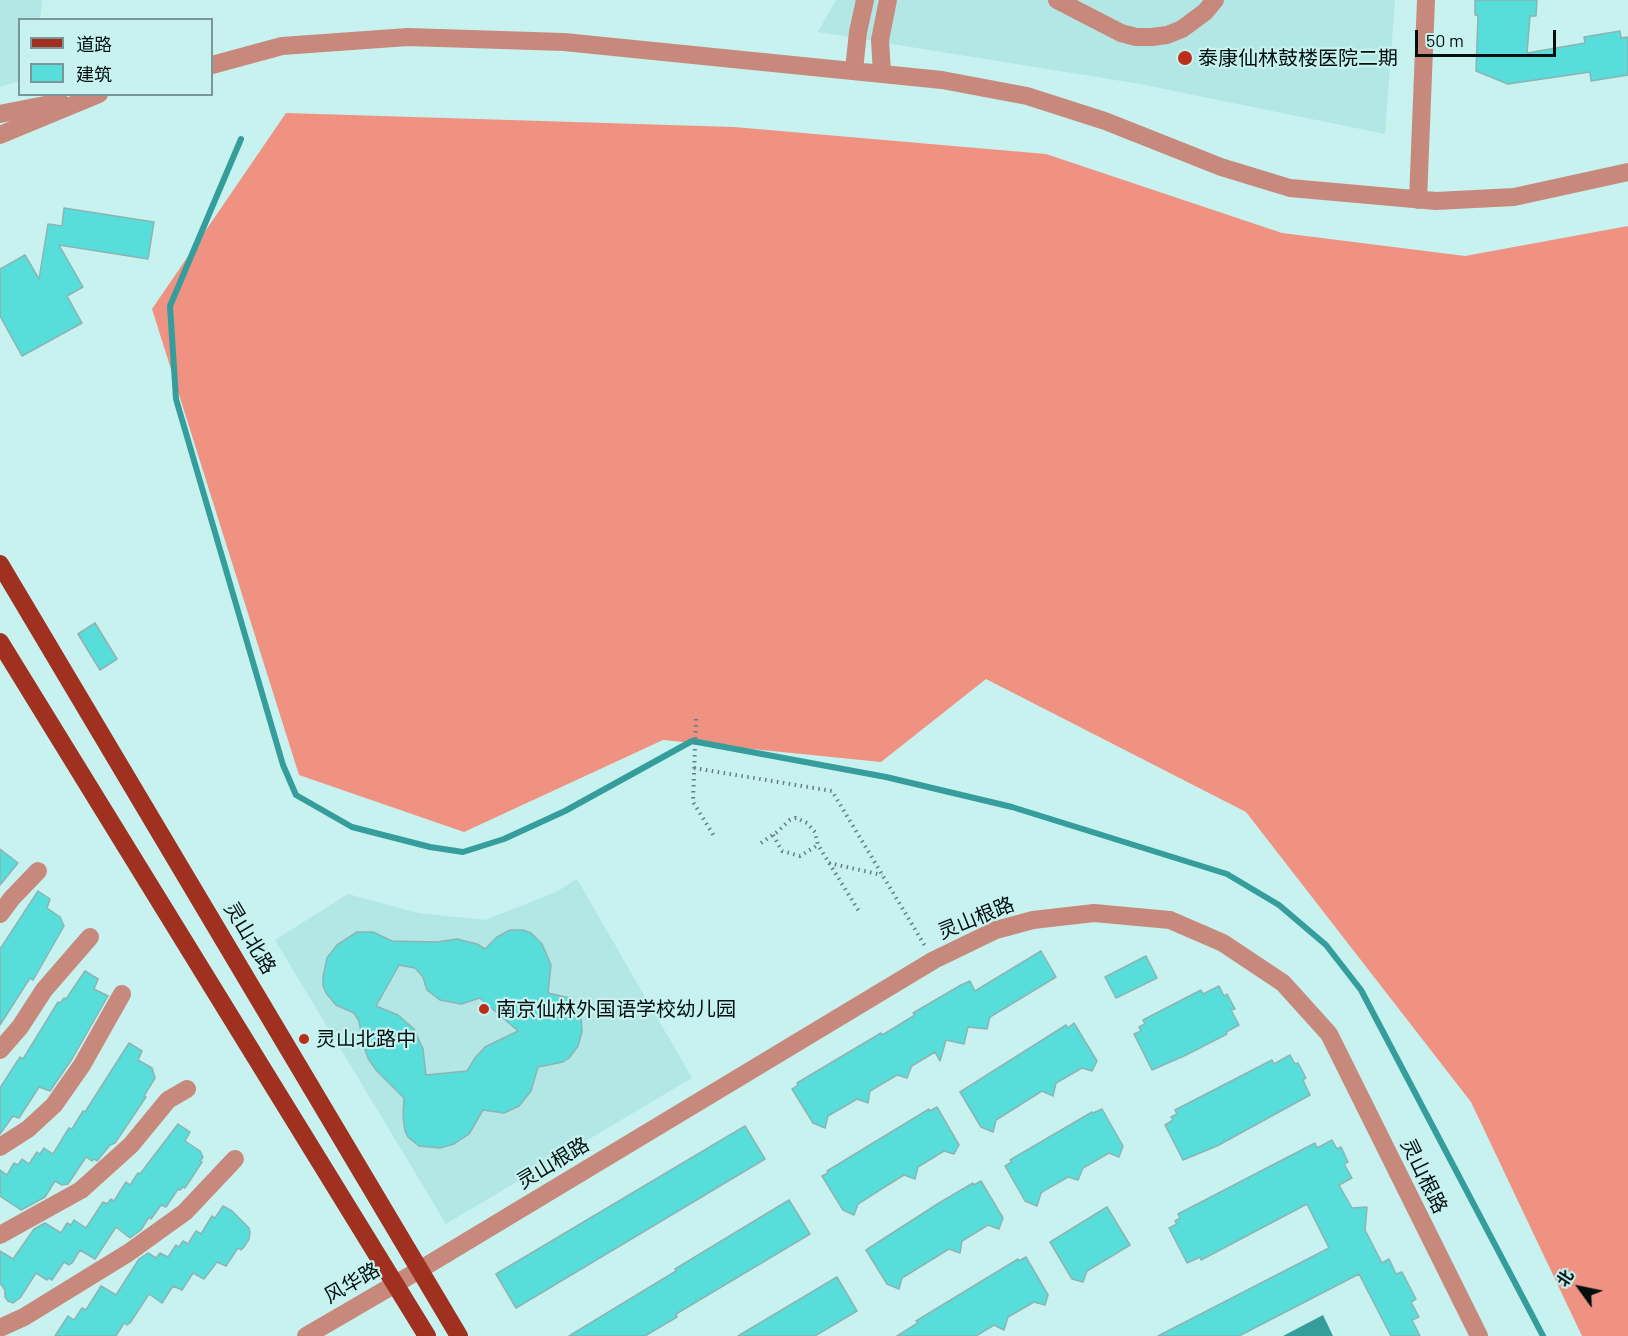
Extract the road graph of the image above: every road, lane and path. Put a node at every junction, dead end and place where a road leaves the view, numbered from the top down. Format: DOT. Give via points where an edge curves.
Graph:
graph roads {
  1 [pos="865,0"];
  2 [pos="888,0"];
  3 [pos="1057,0"];
  4 [pos="1215,0"];
  5 [pos="1426,0"];
  6 [pos="213,65"];
  7 [pos="854,70"];
  8 [pos="882,73"];
  9 [pos="88,96"];
  10 [pos="93,96"];
  11 [pos="0,114"];
  12 [pos="0,135"];
  13 [pos="1628,172"];
  14 [pos="1418,200"];
  15 [pos="0,564"];
  16 [pos="0,642"];
  17 [pos="696,719"];
  18 [pos="694,768"];
  19 [pos="773,835"];
  20 [pos="714,836"];
  21 [pos="761,843"];
  22 [pos="818,845"];
  23 [pos="829,863"];
  24 [pos="38,871"];
  25 [pos="883,876"];
  26 [pos="0,914"];
  27 [pos="860,914"];
  28 [pos="90,936"];
  29 [pos="933,960"];
  30 [pos="122,994"];
  31 [pos="0,1050"];
  32 [pos="187,1089"];
  33 [pos="0,1147"];
  34 [pos="235,1159"];
  35 [pos="0,1235"];
  36 [pos="421,1269"];
  37 [pos="396,1283"];
  38 [pos="0,1328"];
  39 [pos="306,1336"];
  40 [pos="427,1336"];
  41 [pos="459,1336"];
  42 [pos="1479,1336"];
  1 -- 7 [label="street"];
  2 -- 8 [label="street" via="880,40"];
  3 -- 4 [label="street" via="1121,33 1152,37 1188,26"];
  5 -- 14 [label="street"];
  6 -- 7 [label="street" via="282,46 408,37 564,42"];
  7 -- 8 [label="street"];
  8 -- 14 [label="street" via="1027,96 1290,188"];
  9 -- 11 [label="street"];
  10 -- 12 [label="street"];
  13 -- 14 [label="street" via="1514,197"];
  15 -- 36 [label="main road, 灵山北路"];
  16 -- 37 [label="main road"];
  17 -- 18 [label="path"];
  18 -- 20 [label="path" via="693,802"];
  18 -- 25 [label="path" via="832,790"];
  19 -- 21 [label="path"];
  19 -- 22 [label="path" via="782,851 800,856"];
  19 -- 22 [label="path" via="796,818 811,826"];
  22 -- 23 [label="path"];
  23 -- 25 [label="path"];
  23 -- 27 [label="path"];
  24 -- 26 [label="street"];
  25 -- 29 [label="path"];
  28 -- 31 [label="street"];
  29 -- 36 [label="street, 灵山根路"];
  29 -- 42 [label="street, 灵山根路" via="996,930 1033,920 1094,913 1170,920 1223,943 1283,983 1329,1034"];
  30 -- 33 [label="street" via="54,1105"];
  32 -- 35 [label="street" via="168,1100 130,1145 81,1190"];
  34 -- 38 [label="street" via="185,1212 128,1253"];
  36 -- 37 [label="street, 风华路"];
  36 -- 41 [label="main road, 灵山北路"];
  37 -- 39 [label="street, 风华路"];
  37 -- 40 [label="main road"];
}
